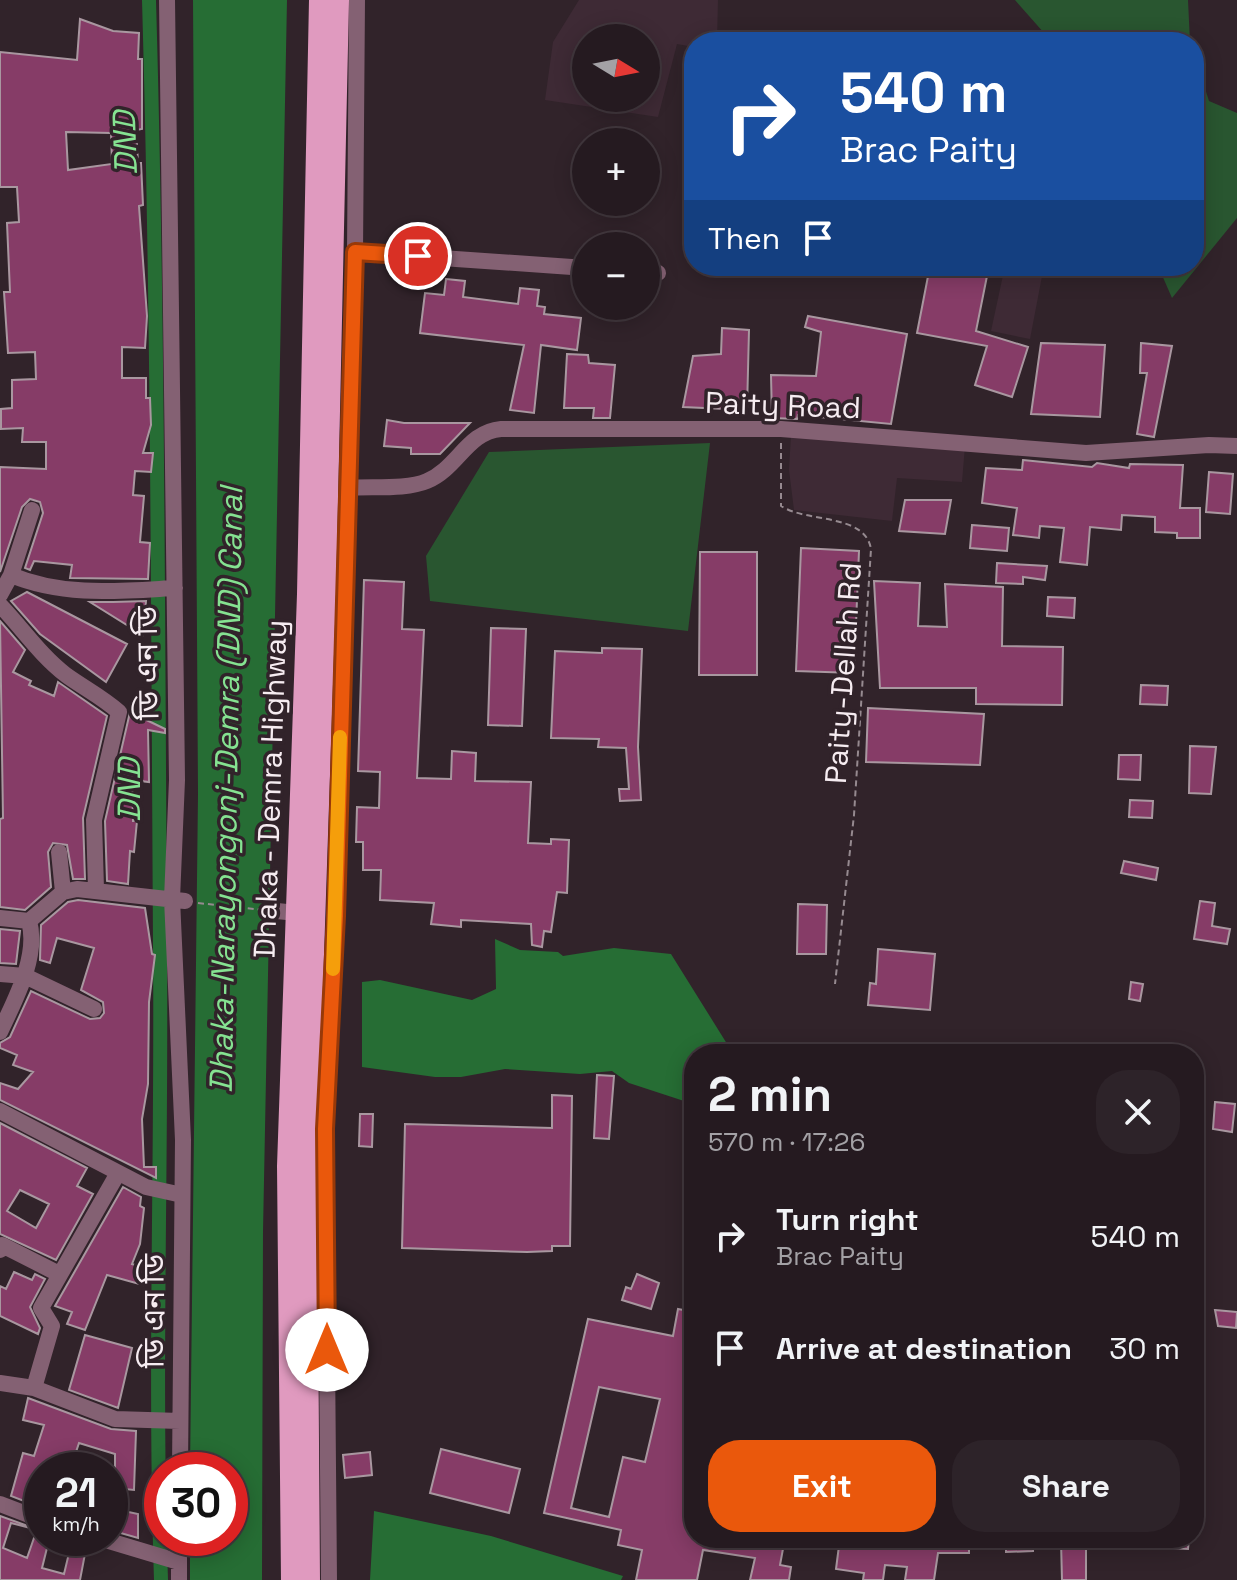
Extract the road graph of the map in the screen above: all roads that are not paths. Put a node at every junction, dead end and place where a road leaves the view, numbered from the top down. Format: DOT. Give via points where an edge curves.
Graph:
graph roads {
  1 [pos="167,0"];
  2 [pos="319,0"];
  3 [pos="339,0"];
  4 [pos="357,0"];
  5 [pos="355,252"];
  6 [pos="572,267"];
  7 [pos="1237,446"];
  8 [pos="347,488"];
  9 [pos="32,510"];
  10 [pos="11,575"];
  11 [pos="175,588"];
  12 [pos="0,595"];
  13 [pos="0,605"];
  14 [pos="59,852"];
  15 [pos="96,889"];
  16 [pos="63,892"];
  17 [pos="178,900"];
  18 [pos="277,911"];
  19 [pos="336,916"];
  20 [pos="0,918"];
  21 [pos="29,921"];
  22 [pos="0,974"];
  23 [pos="25,976"];
  24 [pos="94,1009"];
  25 [pos="0,1032"];
  26 [pos="0,1111"];
  27 [pos="118,1173"];
  28 [pos="182,1195"];
  29 [pos="0,1250"];
  30 [pos="59,1274"];
  31 [pos="0,1383"];
  32 [pos="34,1388"];
  33 [pos="180,1421"];
  34 [pos="180,1452"];
  35 [pos="0,1504"];
  36 [pos="24,1513"];
  37 [pos="128,1547"];
  38 [pos="179,1556"];
  39 [pos="179,1562"];
  40 [pos="179,1580"];
  41 [pos="291,1580"];
  42 [pos="310,1580"];
  43 [pos="329,1580"];
  1 -- 11 [label="street, ডি এন ডি"];
  2 -- 41 [label="main road, Dhaka - Demra Highway, bridge" via="307,594 287,1166"];
  3 -- 42 [label="main road, Dhaka - Demra Highway, bridge" via="307,1166"];
  4 -- 5 [label="street"];
  5 -- 6 [label="street"];
  5 -- 8 [label="street"];
  7 -- 8 [label="street, Paity Road" via="1086,453 781,429 484,431 442,473 425,482"];
  8 -- 19 [label="street"];
  9 -- 10 [label="street"];
  10 -- 11 [label="street" via="37,586 90,591"];
  10 -- 12 [label="street"];
  11 -- 17 [label="street, ডি এন ডি"];
  13 -- 15 [label="street" via="30,642 119,712 94,820"];
  14 -- 16 [label="street"];
  15 -- 16 [label="street"];
  15 -- 17 [label="street"];
  16 -- 21 [label="street"];
  17 -- 28 [label="street, ডি এন ডি"];
  18 -- 19 [label="street"];
  19 -- 43 [label="street" via="325,1129"];
  20 -- 21 [label="street"];
  21 -- 23 [label="street"];
  22 -- 23 [label="street"];
  23 -- 24 [label="street"];
  23 -- 25 [label="street"];
  26 -- 27 [label="street"];
  27 -- 28 [label="street" via="149,1189"];
  27 -- 30 [label="street"];
  28 -- 33 [label="street, ডি এন ডি"];
  29 -- 30 [label="street" via="2,1245"];
  30 -- 32 [label="street" via="41,1308 52,1326"];
  31 -- 32 [label="street"];
  32 -- 33 [label="street" via="115,1419"];
  33 -- 34 [label="street, ডি এন ডি"];
  35 -- 36 [label="street"];
  37 -- 39 [label="street"];
  38 -- 39 [label="street"];
  39 -- 40 [label="street"];
}
